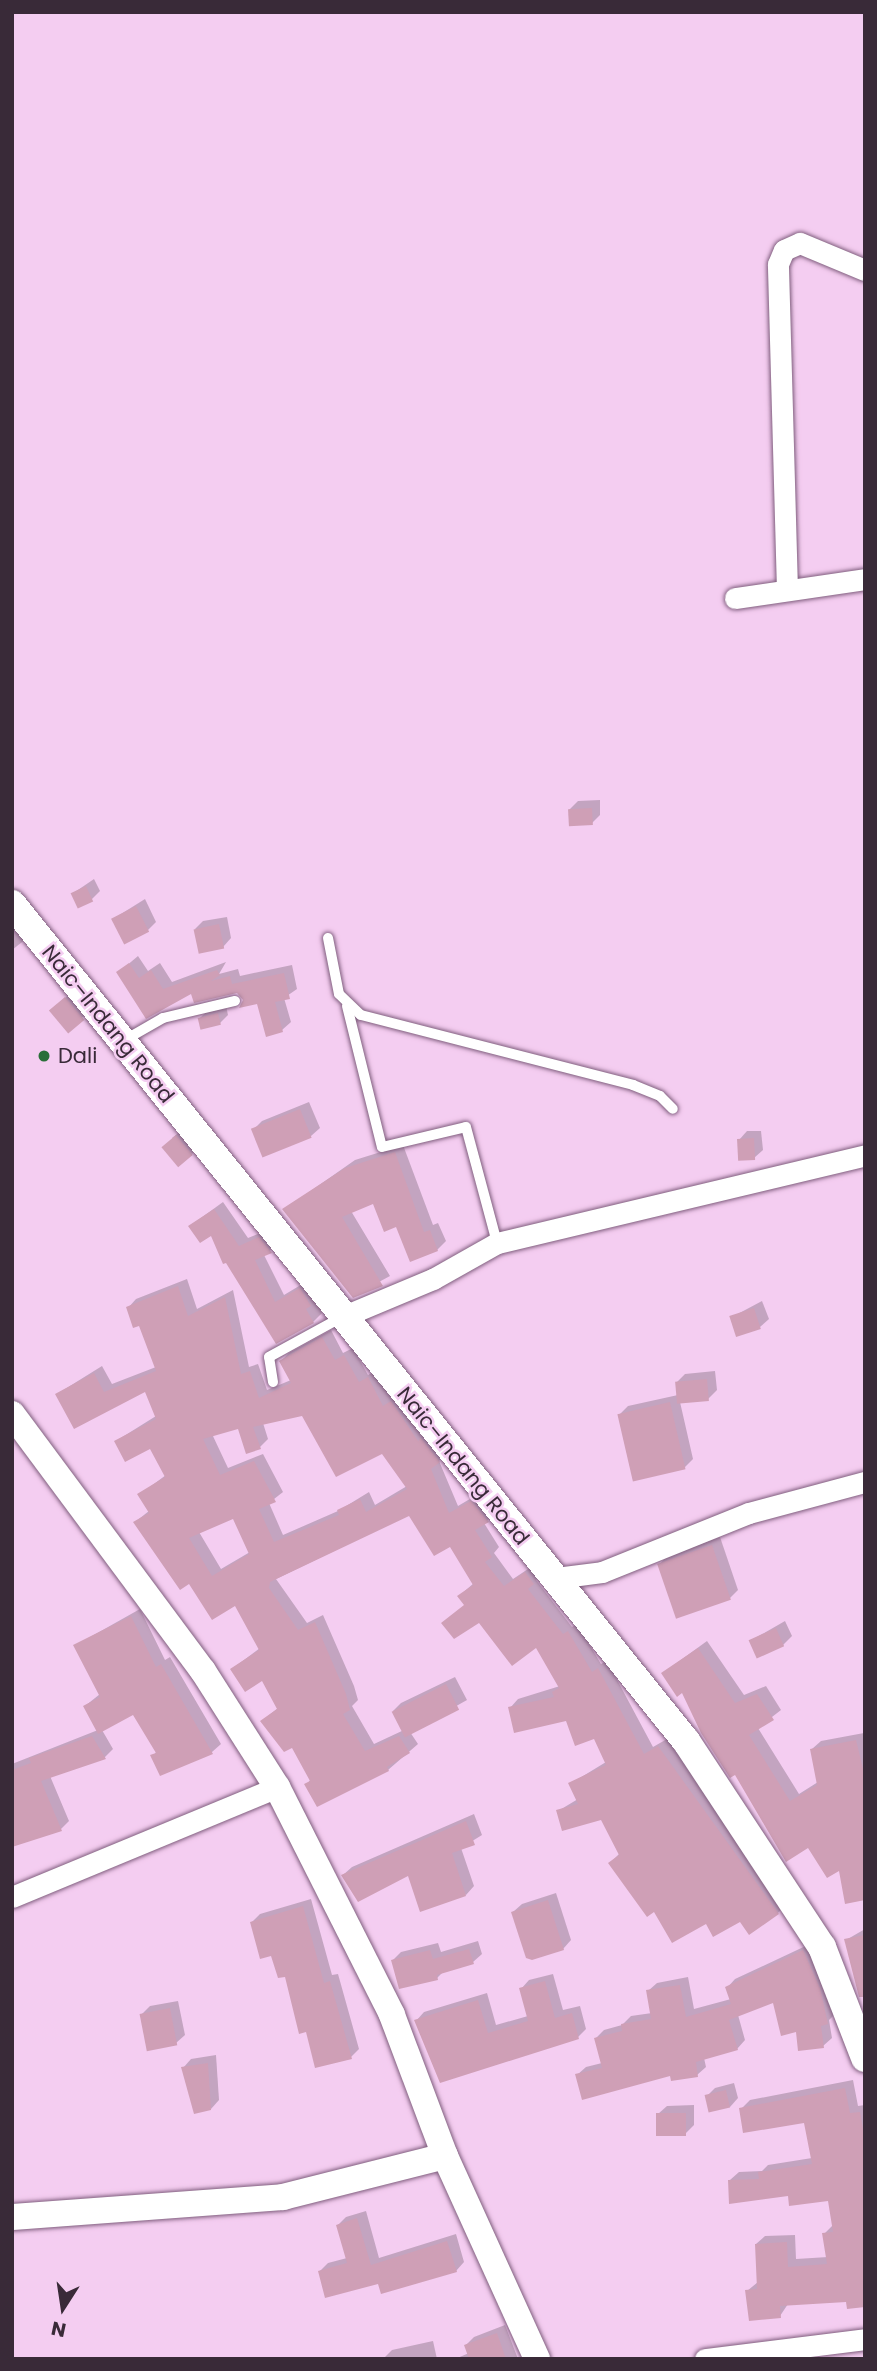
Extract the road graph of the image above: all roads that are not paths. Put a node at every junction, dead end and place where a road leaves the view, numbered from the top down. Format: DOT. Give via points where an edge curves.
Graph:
graph roads {
  1 [pos="865,270"];
  2 [pos="865,579"];
  3 [pos="787,590"];
  4 [pos="735,598"];
  5 [pos="12,904"];
  6 [pos="328,938"];
  7 [pos="235,1001"];
  8 [pos="346,1006"];
  9 [pos="123,1042"];
  10 [pos="673,1109"];
  11 [pos="865,1155"];
  12 [pos="497,1243"];
  13 [pos="342,1317"];
  14 [pos="273,1382"];
  15 [pos="12,1414"];
  16 [pos="865,1482"];
  17 [pos="556,1578"];
  18 [pos="277,1787"];
  19 [pos="12,1897"];
  20 [pos="865,2059"];
  21 [pos="446,2156"];
  22 [pos="12,2217"];
  23 [pos="865,2339"];
  24 [pos="537,2359"];
  25 [pos="705,2359"];
  1 -- 3 [label="street" via="800,243 785,250 778,264"];
  2 -- 3 [label="street"];
  3 -- 4 [label="street"];
  5 -- 9 [label="main road, Naic–Indang Road"];
  6 -- 8 [label="lane" via="336,986"];
  7 -- 9 [label="lane" via="163,1018"];
  8 -- 10 [label="lane" via="379,1020 633,1085 660,1096"];
  8 -- 12 [label="lane" via="382,1147 466,1126"];
  9 -- 13 [label="main road, Naic–Indang Road"];
  11 -- 12 [label="street"];
  12 -- 13 [label="street" via="433,1279"];
  13 -- 14 [label="lane" via="269,1357"];
  13 -- 17 [label="main road, Naic–Indang Road"];
  15 -- 18 [label="street" via="203,1671"];
  16 -- 17 [label="street" via="749,1513 602,1572"];
  17 -- 20 [label="main road, Naic–Indang Road" via="686,1741 815,1936"];
  18 -- 19 [label="street"];
  18 -- 21 [label="street" via="392,2015"];
  21 -- 22 [label="street" via="284,2197"];
  21 -- 24 [label="street"];
  23 -- 25 [label="street"];
}
